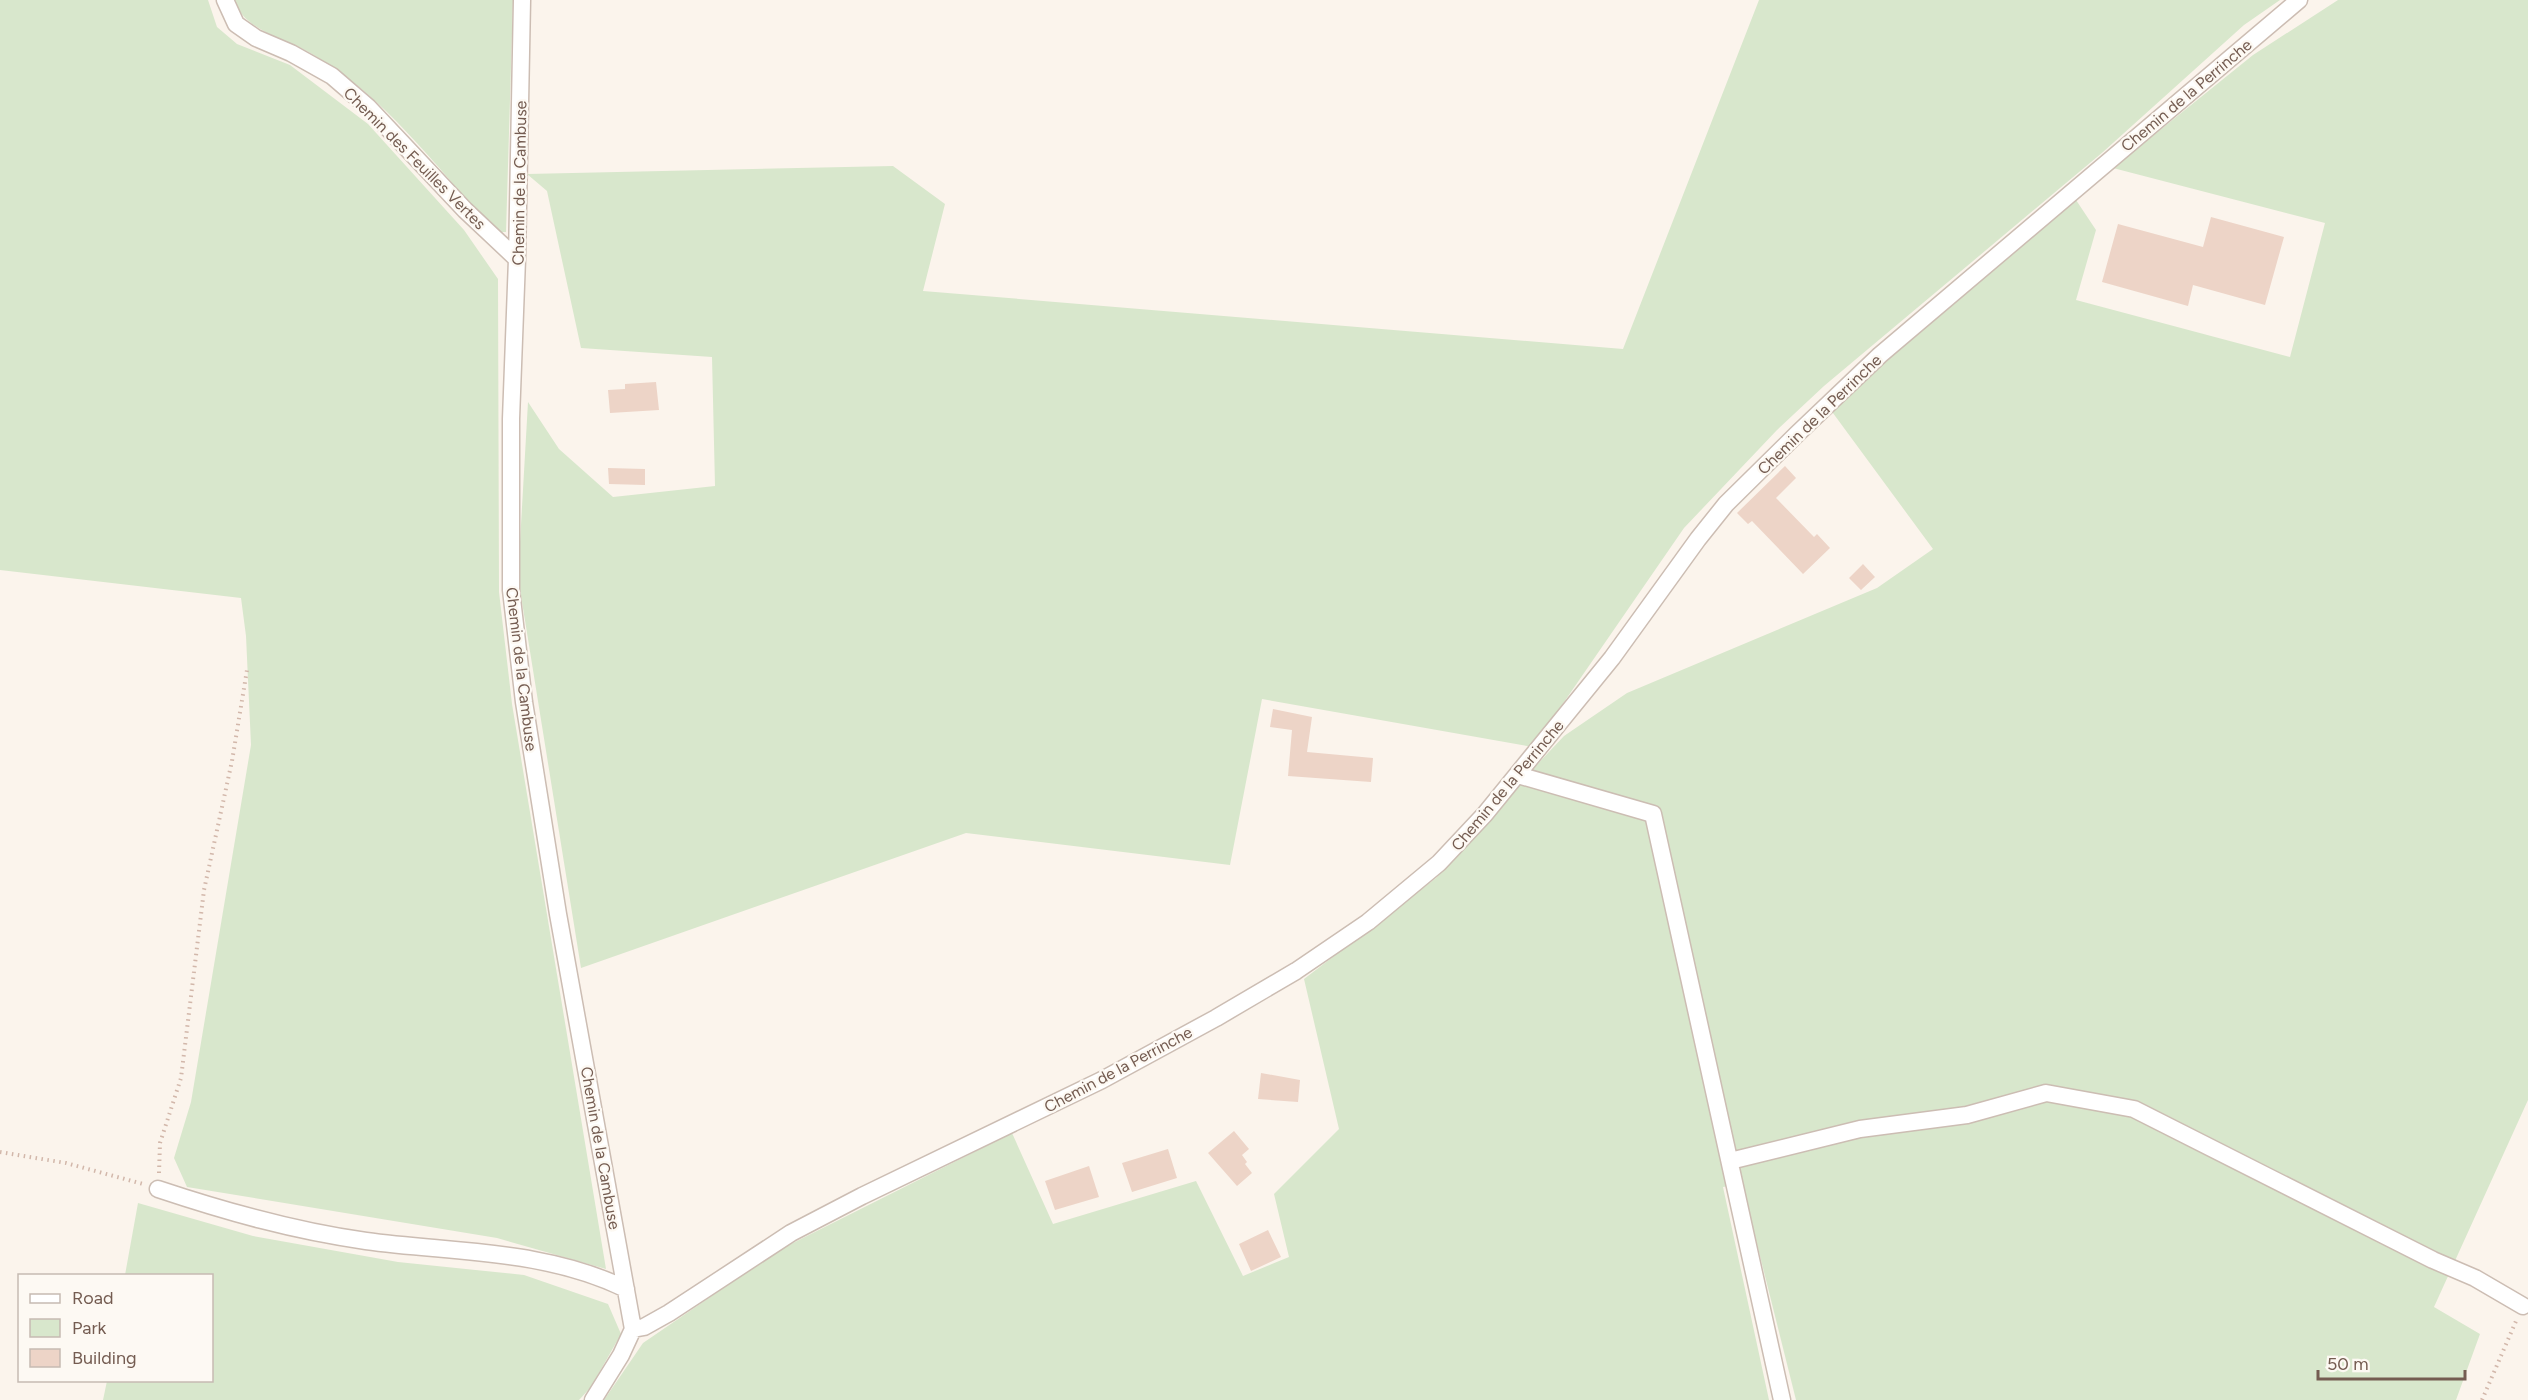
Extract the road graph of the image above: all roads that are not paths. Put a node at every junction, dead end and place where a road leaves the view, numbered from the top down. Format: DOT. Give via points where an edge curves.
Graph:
graph roads {
  1 [pos="225,0"];
  2 [pos="522,0"];
  3 [pos="2299,0"];
  4 [pos="517,259"];
  5 [pos="1518,775"];
  6 [pos="1730,1161"];
  7 [pos="158,1189"];
  8 [pos="626,1289"];
  9 [pos="2523,1306"];
  10 [pos="633,1329"];
  11 [pos="593,1400"];
  12 [pos="1782,1400"];
  1 -- 4 [label="street, Chemin des Feuilles Vertes" via="236,24 332,76 368,107"];
  2 -- 4 [label="street, Chemin de la Cambuse"];
  3 -- 5 [label="street, Chemin de la Perrinche" via="1880,355 1726,504 1612,658"];
  4 -- 8 [label="street, Chemin de la Cambuse" via="511,419 511,590 524,702 558,914"];
  5 -- 6 [label="street" via="1653,814"];
  5 -- 10 [label="street, Chemin de la Perrinche" via="1439,862 1368,922 1296,971 1102,1080 791,1233 669,1313"];
  6 -- 9 [label="street" via="1860,1129 1967,1116 2046,1093 2134,1109 2475,1278"];
  6 -- 12 [label="street"];
  7 -- 8 [label="street" via="269,1224 368,1241 547,1262 596,1274"];
  8 -- 10 [label="street, Chemin de la Cambuse"];
  10 -- 11 [label="street"];
}
